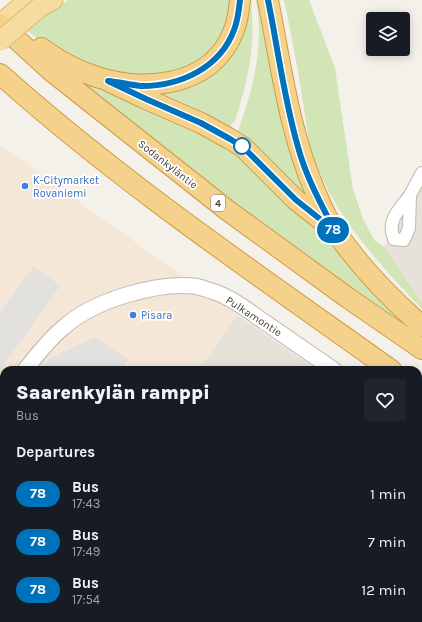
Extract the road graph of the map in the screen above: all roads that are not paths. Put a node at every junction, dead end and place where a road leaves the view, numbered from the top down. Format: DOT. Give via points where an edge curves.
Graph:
graph roads {
  1 [pos="240,0"];
  2 [pos="268,0"];
  3 [pos="41,2"];
  4 [pos="0,24"];
  5 [pos="0,41"];
  6 [pos="23,45"];
  7 [pos="0,74"];
  8 [pos="108,81"];
  9 [pos="422,172"];
  10 [pos="410,195"];
  11 [pos="335,231"];
  12 [pos="422,326"];
  13 [pos="422,350"];
  14 [pos="29,366"];
  15 [pos="328,366"];
  16 [pos="385,366"];
  1 -- 8 [label="highway" via="234,31 218,57 206,68 176,82 156,85 141,86"];
  2 -- 11 [label="highway" via="298,148 320,204"];
  3 -- 4 [label="main road"];
  3 -- 5 [label="main road, bridge"];
  4 -- 6 [label="highway, Sodankyläntie / 4"];
  6 -- 8 [label="highway" via="39,47 75,69"];
  6 -- 13 [label="highway, Sodankyläntie / 4" via="62,80 227,210"];
  7 -- 16 [label="highway" via="192,229"];
  8 -- 11 [label="highway" via="201,123 243,147 296,200"];
  9 -- 10 [label="street"];
  11 -- 12 [label="highway" via="361,265"];
  14 -- 15 [label="street, Pulkamontie" via="48,342 83,314 138,292 178,286 196,286 233,301"];
}
